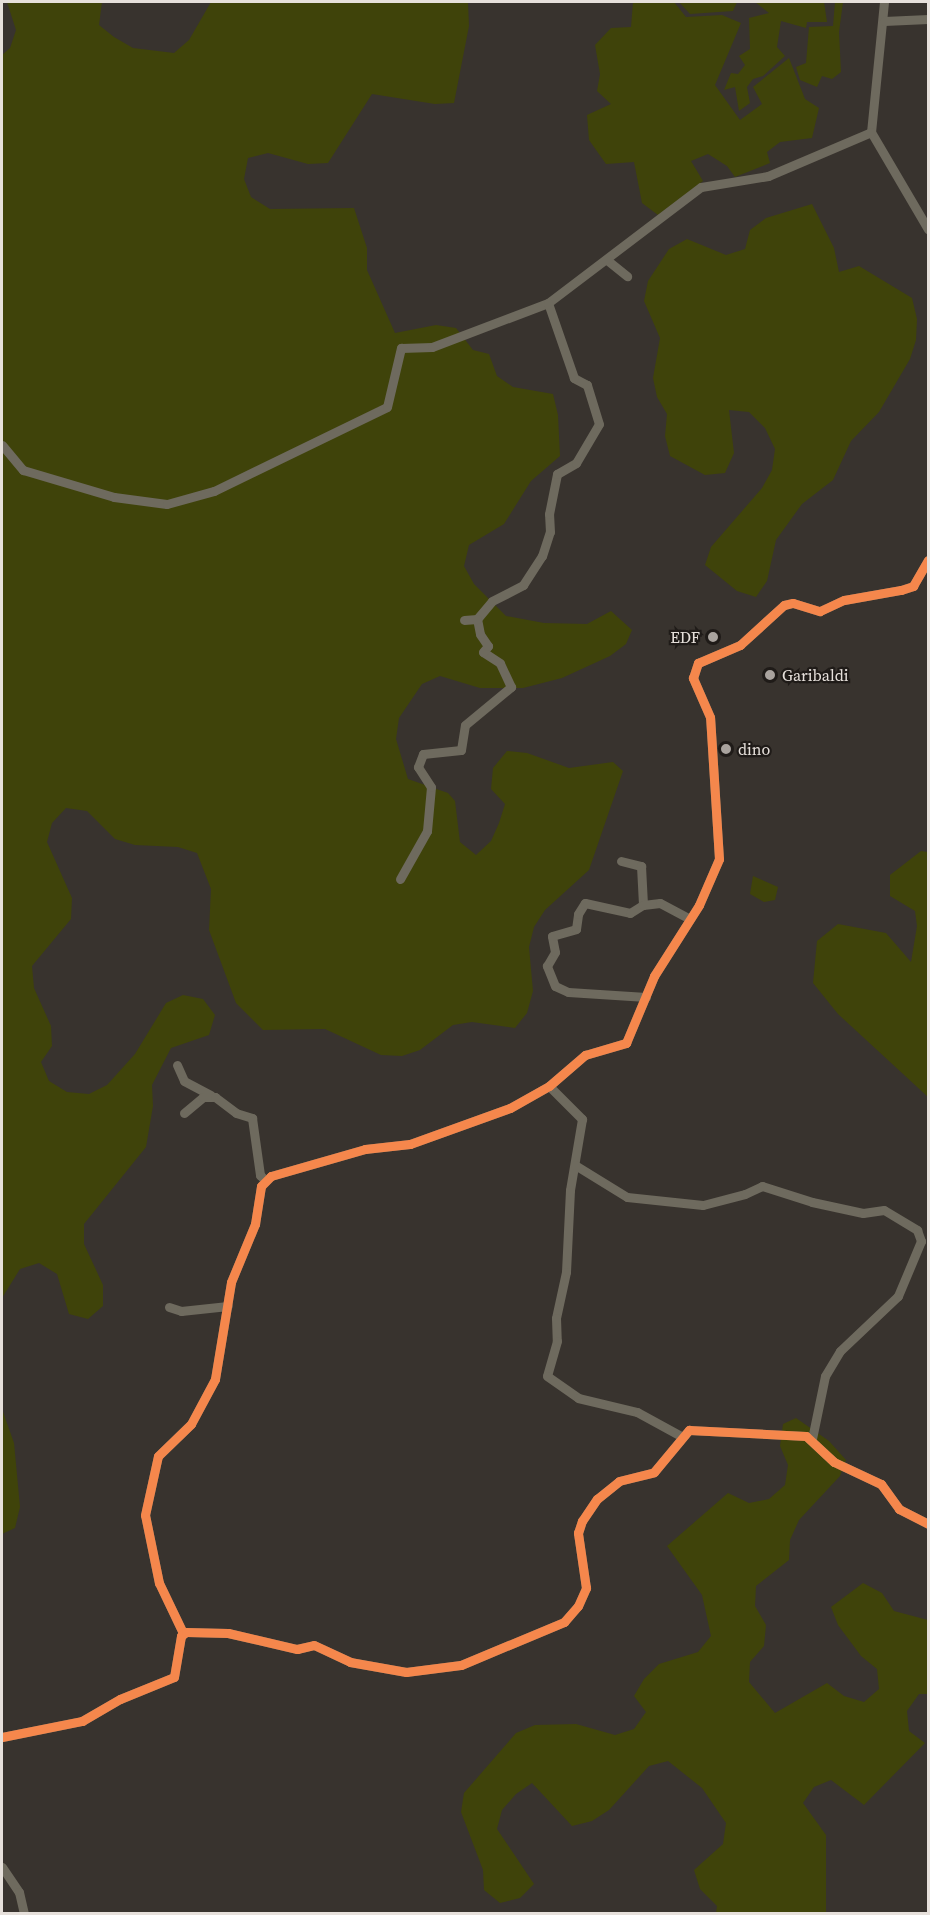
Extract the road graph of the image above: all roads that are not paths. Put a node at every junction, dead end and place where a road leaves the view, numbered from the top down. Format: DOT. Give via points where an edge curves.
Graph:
graph roads {
  1 [pos="884,2"];
  2 [pos="928,19"];
  3 [pos="884,21"];
  4 [pos="871,132"];
  5 [pos="928,229"];
  6 [pos="607,260"];
  7 [pos="627,276"];
  8 [pos="548,303"];
  9 [pos="2,445"];
  10 [pos="928,560"];
  11 [pos="477,619"];
  12 [pos="464,620"];
  13 [pos="621,861"];
  14 [pos="400,879"];
  15 [pos="643,904"];
  16 [pos="690,919"];
  17 [pos="646,997"];
  18 [pos="177,1065"];
  19 [pos="549,1086"];
  20 [pos="215,1097"];
  21 [pos="184,1113"];
  22 [pos="574,1165"];
  23 [pos="265,1180"];
  24 [pos="228,1305"];
  25 [pos="170,1307"];
  26 [pos="681,1436"];
  27 [pos="812,1439"];
  28 [pos="928,1524"];
  29 [pos="183,1634"];
  30 [pos="2,1737"];
  31 [pos="2,1867"];
  32 [pos="24,1914"];
  1 -- 3 [label="street"];
  2 -- 3 [label="street"];
  3 -- 4 [label="street"];
  4 -- 5 [label="street"];
  4 -- 6 [label="street" via="768,176 701,187"];
  6 -- 7 [label="street"];
  6 -- 8 [label="street"];
  8 -- 9 [label="street" via="432,347 401,348 390,402 383,410 214,491 185,500 166,504 137,502 34,474 19,468"];
  8 -- 11 [label="street" via="574,378 587,385 599,424 576,463 557,474 549,514 550,532 542,556 523,585 492,601"];
  10 -- 16 [label="street" via="913,586 901,590 844,600 820,611 794,603 784,605 740,645 698,663 693,678 710,717 719,860"];
  11 -- 12 [label="street"];
  11 -- 14 [label="street" via="488,646 483,652 500,663 511,687 465,725 461,750 423,754 418,766 431,787 427,831"];
  13 -- 15 [label="street" via="641,866"];
  15 -- 16 [label="street" via="660,903"];
  15 -- 17 [label="street" via="630,914 585,903 578,914 576,929 552,936 555,952 547,966 555,986 568,992"];
  16 -- 17 [label="street" via="654,976"];
  17 -- 19 [label="street" via="626,1043 585,1055"];
  18 -- 20 [label="street" via="178,1072 195,1090"];
  19 -- 22 [label="street" via="582,1118"];
  19 -- 23 [label="street" via="510,1108 442,1134 356,1151"];
  20 -- 21 [label="street" via="203,1097"];
  20 -- 23 [label="street" via="236,1113 252,1118 260,1175"];
  22 -- 26 [label="street" via="566,1272 556,1318 557,1341 547,1376 578,1398 637,1412"];
  22 -- 27 [label="street" via="627,1197 703,1205 723,1202 762,1185 863,1213 884,1210 917,1230 921,1241 898,1296 840,1351 825,1376"];
  23 -- 24 [label="street" via="259,1191 255,1224 234,1270"];
  24 -- 25 [label="street" via="181,1311"];
  24 -- 29 [label="street" via="215,1379 191,1424 158,1456 145,1515 159,1583"];
  26 -- 27 [label="street" via="697,1430"];
  26 -- 29 [label="street" via="654,1472 619,1481 597,1499 582,1521 578,1533 586,1587 570,1617 461,1665 406,1672 350,1662 314,1645 297,1649 214,1631"];
  27 -- 28 [label="street" via="834,1462 881,1484 899,1509"];
  29 -- 30 [label="street" via="174,1677 120,1699 82,1721"];
  31 -- 32 [label="street" via="19,1892"];
}
